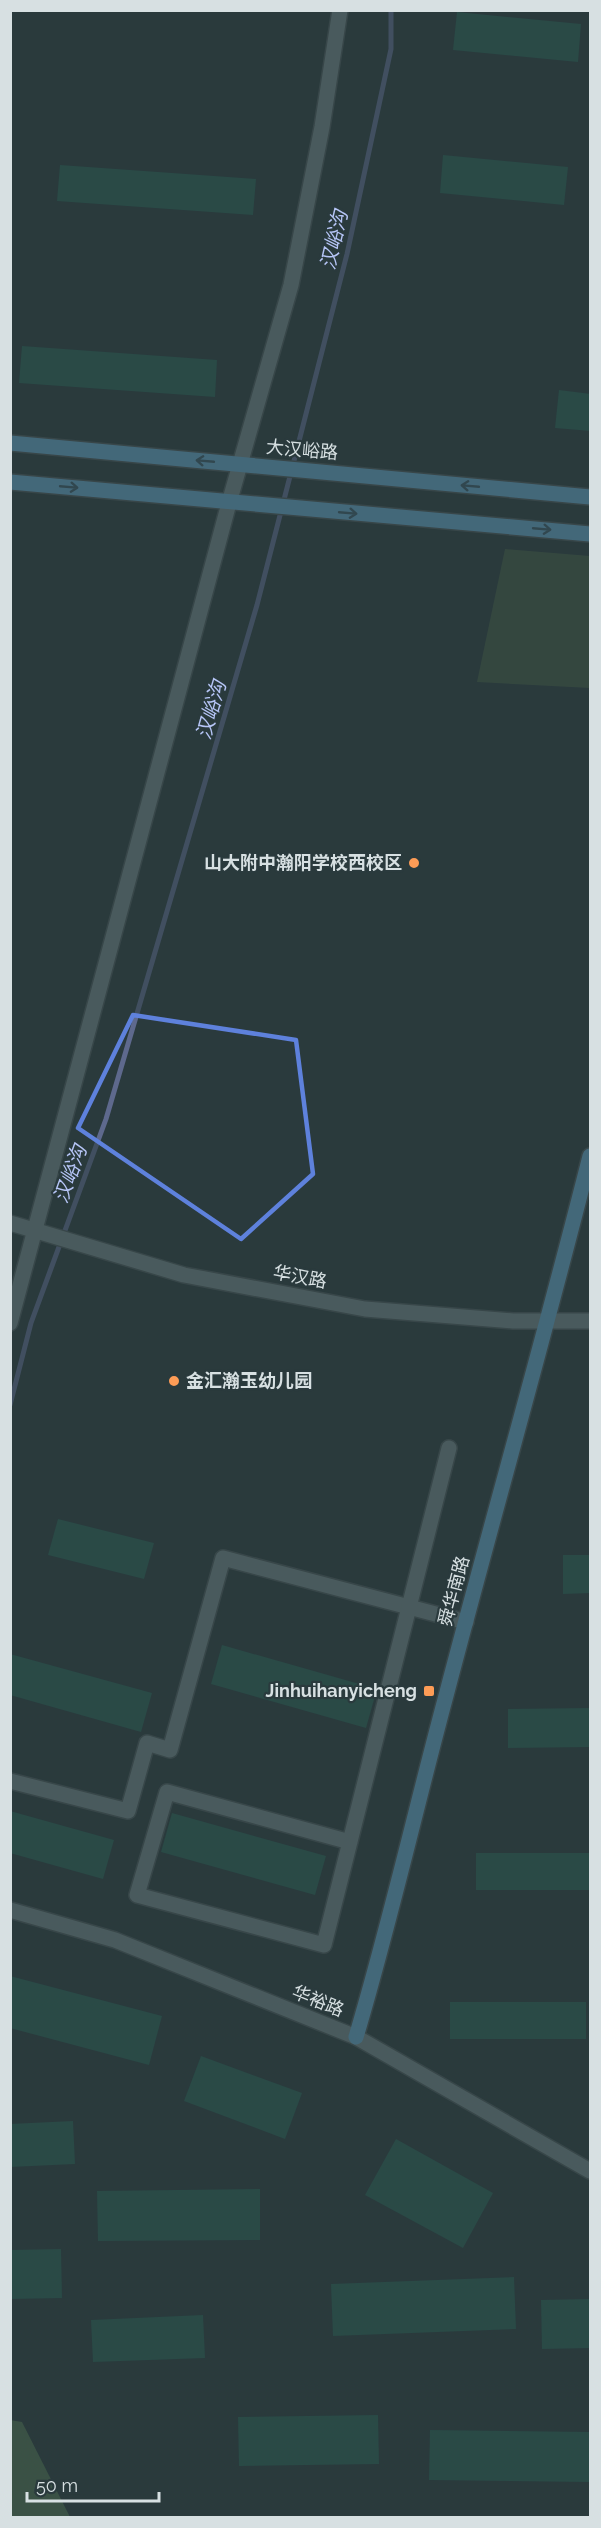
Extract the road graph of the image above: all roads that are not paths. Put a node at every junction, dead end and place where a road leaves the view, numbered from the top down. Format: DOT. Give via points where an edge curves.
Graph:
graph roads {
  1 [pos="340,10"];
  2 [pos="10,443"];
  3 [pos="240,464"];
  4 [pos="10,482"];
  5 [pos="591,497"];
  6 [pos="229,503"];
  7 [pos="591,534"];
  8 [pos="591,1156"];
  9 [pos="10,1223"];
  10 [pos="34,1232"];
  11 [pos="591,1321"];
  12 [pos="548,1322"];
  13 [pos="10,1323"];
  14 [pos="449,1448"];
  15 [pos="409,1607"];
  16 [pos="466,1622"];
  17 [pos="10,1781"];
  18 [pos="350,1842"];
  19 [pos="10,1910"];
  20 [pos="356,2037"];
  21 [pos="591,2171"];
  1 -- 3 [label="street" via="291,285"];
  3 -- 2 [label="main road, 大汉峪路, one-way"];
  5 -- 3 [label="main road, 大汉峪路, one-way"];
  3 -- 6 [label="street"];
  4 -- 6 [label="main road, one-way"];
  6 -- 7 [label="main road, one-way"];
  6 -- 10 [label="street"];
  8 -- 12 [label="main road, 舜华南路"];
  9 -- 10 [label="street, 华汉路"];
  10 -- 12 [label="street, 华汉路" via="184,1275 365,1309"];
  10 -- 13 [label="street"];
  11 -- 12 [label="street, 华汉路"];
  12 -- 16 [label="main road, 舜华南路"];
  14 -- 15 [label="street"];
  15 -- 16 [label="street"];
  15 -- 17 [label="street" via="223,1558 170,1750 147,1743 128,1811"];
  15 -- 18 [label="street"];
  16 -- 20 [label="main road, 舜华南路"];
  18 -- 18 [label="street" via="324,1945 137,1895 167,1792"];
  19 -- 20 [label="street, 华裕路" via="115,1940"];
  20 -- 21 [label="street, 华裕路"];
}
